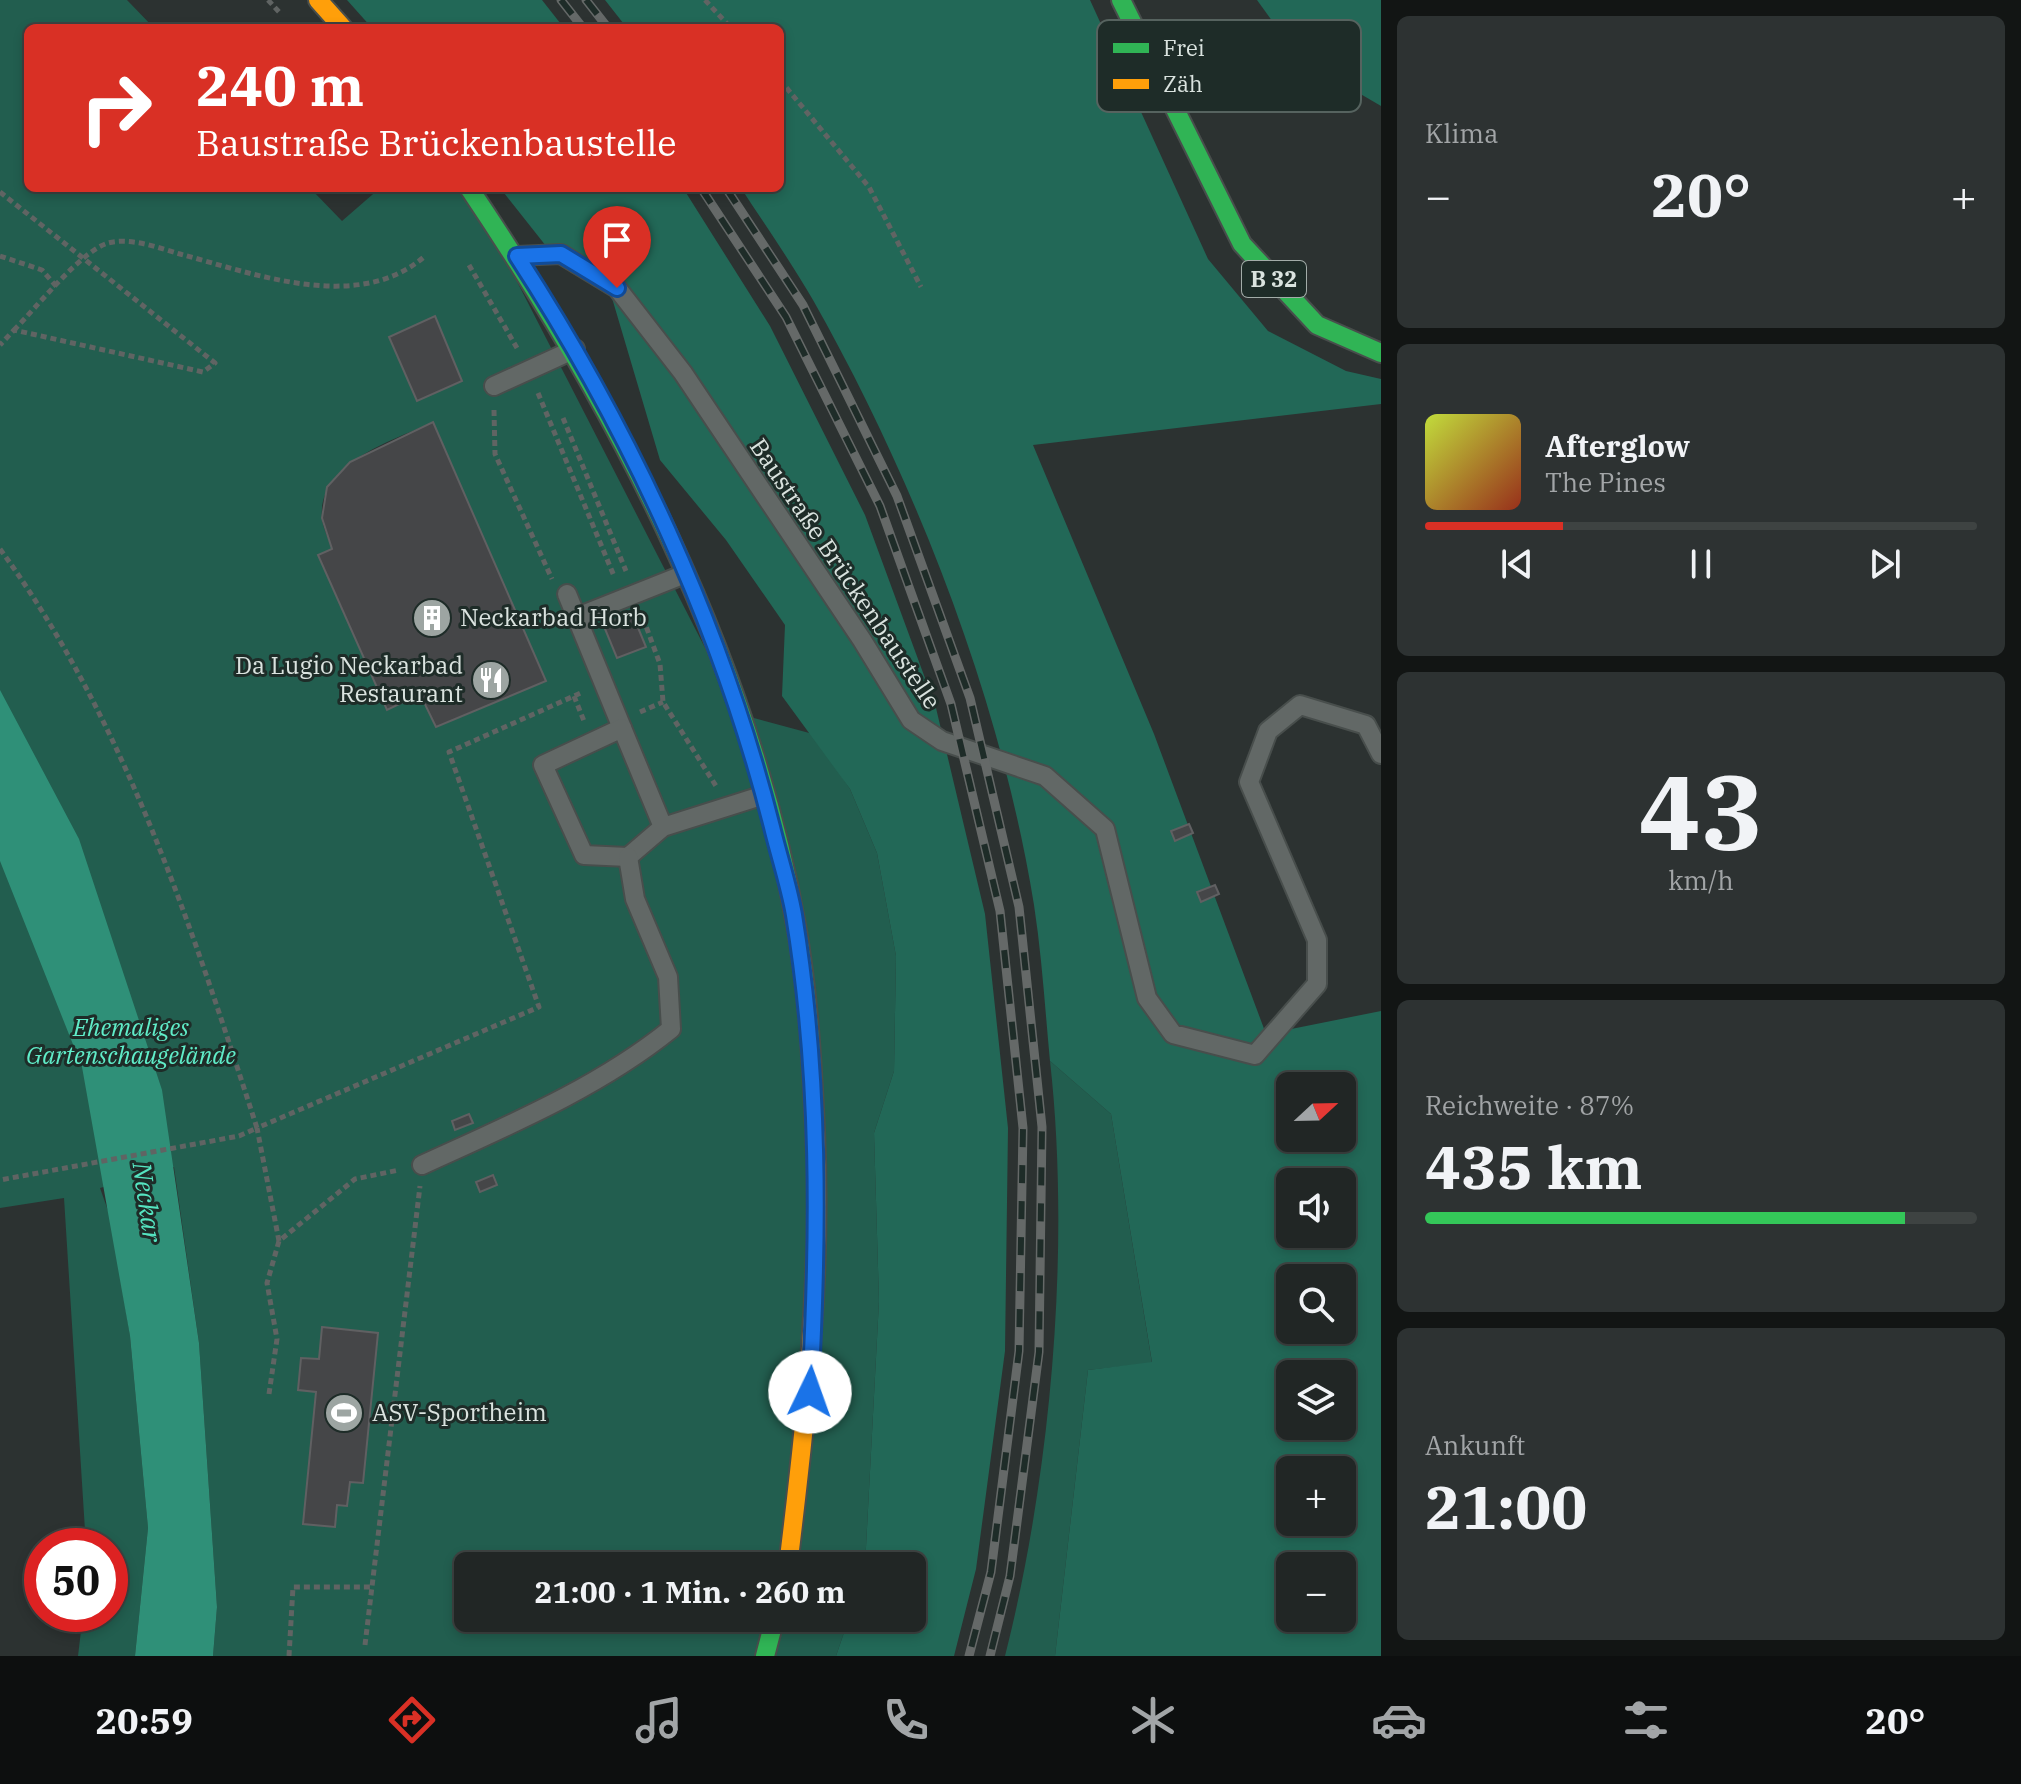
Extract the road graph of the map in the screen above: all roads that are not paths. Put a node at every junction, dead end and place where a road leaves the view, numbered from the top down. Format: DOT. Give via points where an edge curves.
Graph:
graph roads {
  1 [pos="318,0"];
  2 [pos="1121,0"];
  3 [pos="1131,20"];
  4 [pos="339,24"];
  5 [pos="1177,112"];
  6 [pos="472,192"];
  7 [pos="517,256"];
  8 [pos="575,349"];
  9 [pos="1381,353"];
  10 [pos="494,386"];
  11 [pos="685,574"];
  12 [pos="567,594"];
  13 [pos="577,617"];
  14 [pos="622,728"];
  15 [pos="1381,754"];
  16 [pos="764,795"];
  17 [pos="663,827"];
  18 [pos="628,857"];
  19 [pos="422,1165"];
  20 [pos="790,1552"];
  21 [pos="771,1632"];
  22 [pos="765,1656"];
  1 -- 4 [label="main road"];
  2 -- 3 [label="main road, B 32"];
  5 -- 9 [label="main road, B 32" via="1242,244 1317,325"];
  6 -- 7 [label="main road"];
  7 -- 8 [label="main road"];
  7 -- 15 [label="lane, Baustraße Brückenbaustelle" via="561,254 617,288 683,373 911,720 942,741 1045,776 1105,829 1147,998 1173,1034 1255,1055 1317,984 1317,940 1249,782 1268,731 1300,705 1366,725"];
  8 -- 10 [label="lane"];
  8 -- 11 [label="main road" via="617,423"];
  11 -- 13 [label="lane"];
  11 -- 16 [label="main road"];
  12 -- 13 [label="lane"];
  13 -- 14 [label="lane"];
  14 -- 17 [label="lane"];
  14 -- 18 [label="lane" via="543,765 584,855"];
  16 -- 17 [label="lane"];
  16 -- 20 [label="main road" via="794,913 815,1115 818,1220 810,1392"];
  17 -- 18 [label="lane"];
  18 -- 19 [label="lane" via="635,899 668,977 671,1029 638,1055"];
  21 -- 22 [label="main road"];
}
